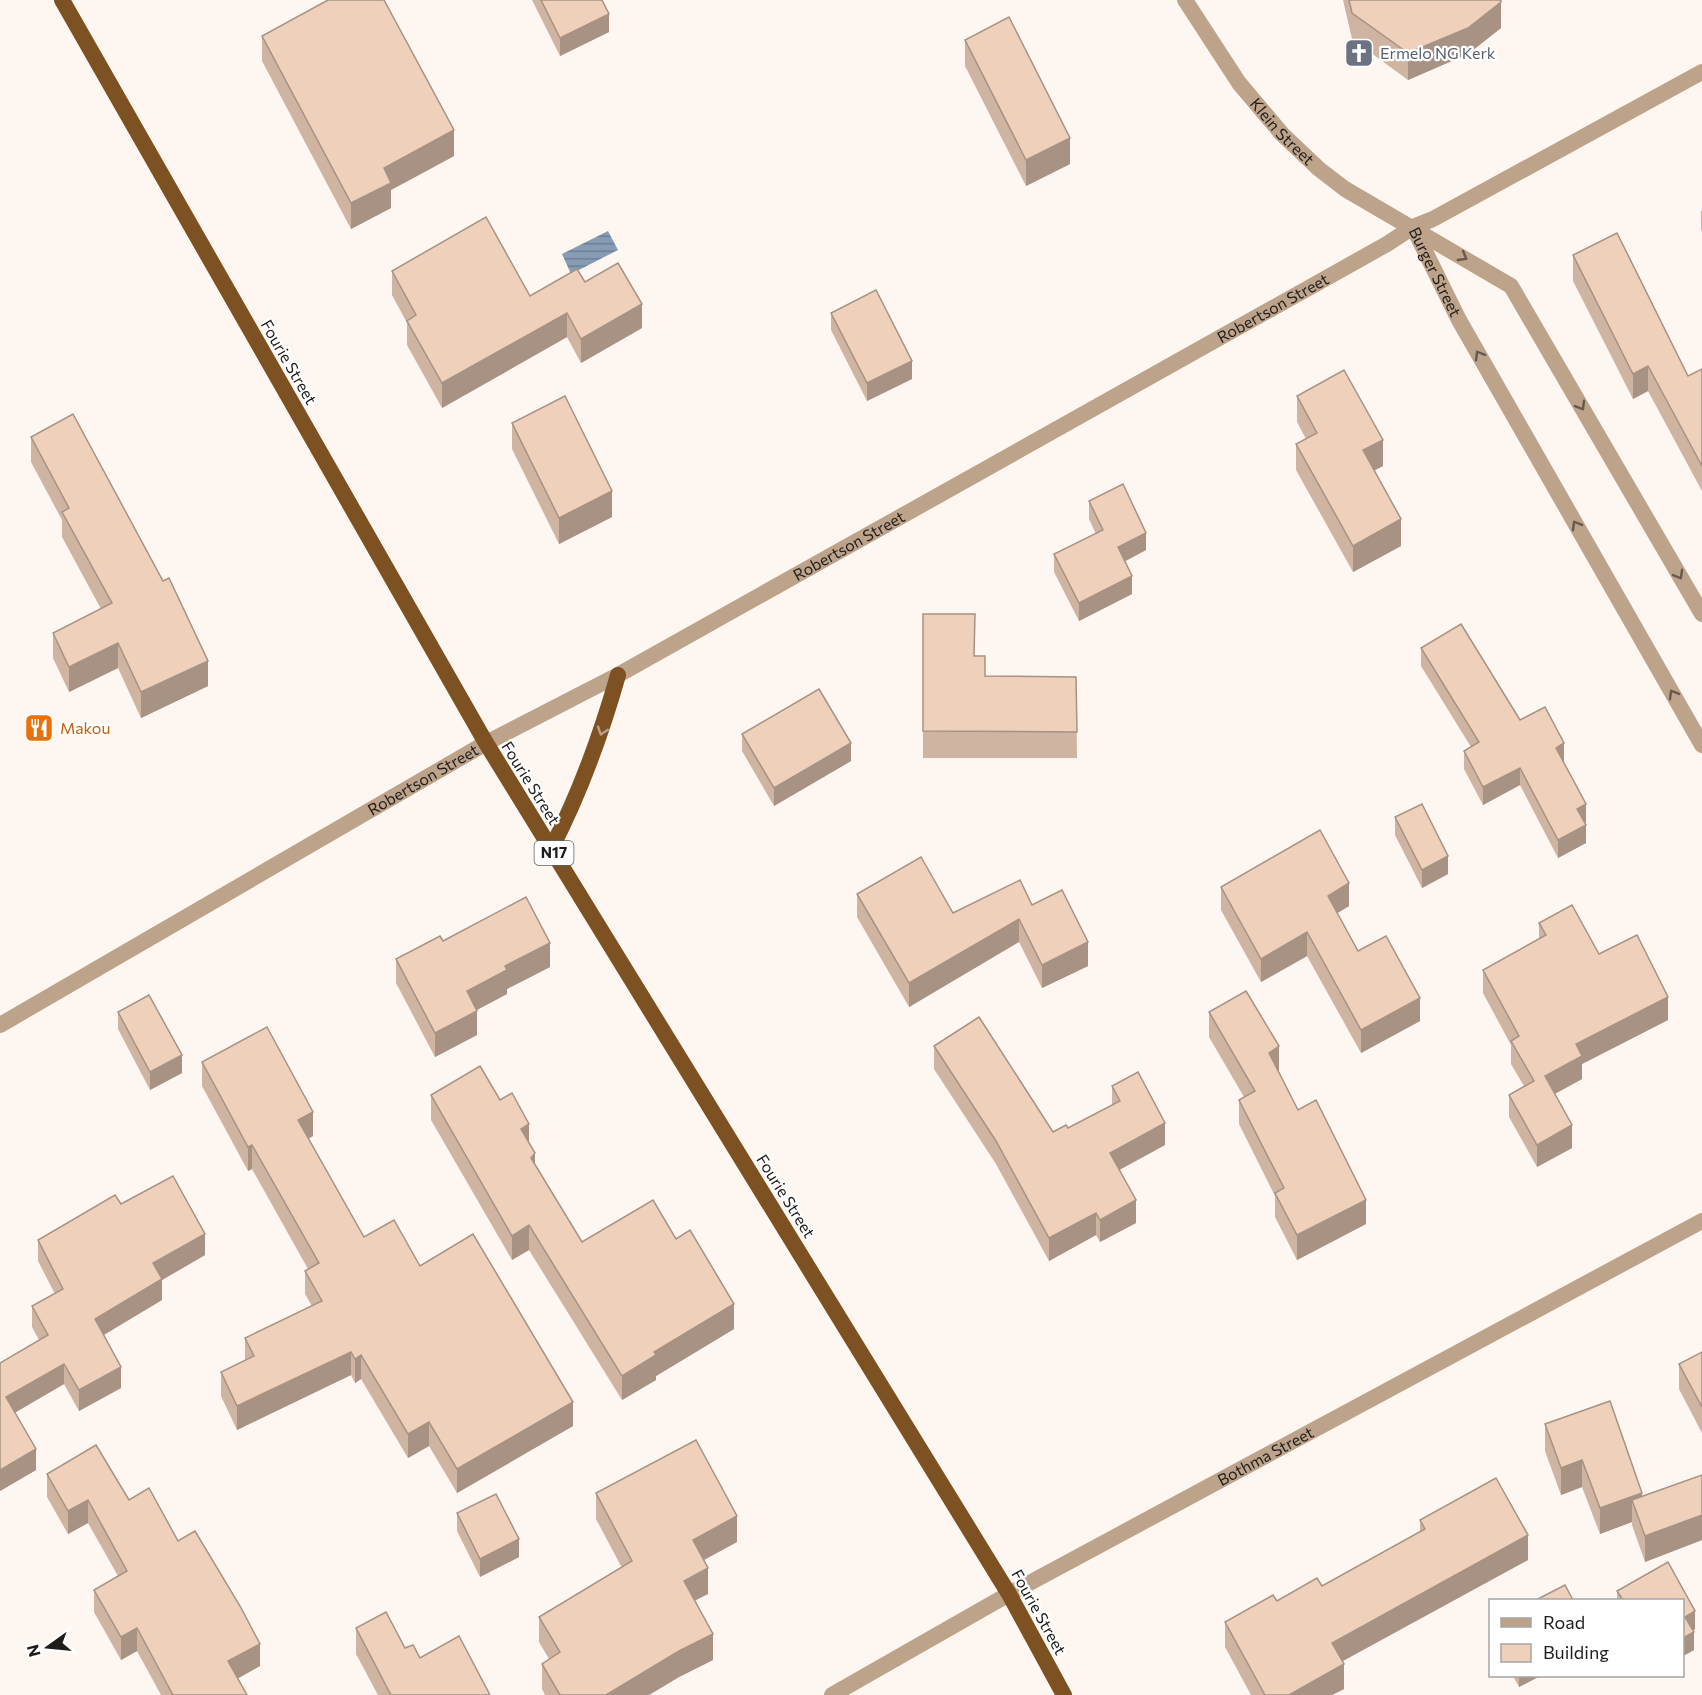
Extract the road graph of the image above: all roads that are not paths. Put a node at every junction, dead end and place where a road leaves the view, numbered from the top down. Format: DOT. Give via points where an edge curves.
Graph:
graph roads {
  1 [pos="62,0"];
  2 [pos="1185,0"];
  3 [pos="1702,72"];
  4 [pos="1413,227"];
  5 [pos="1702,614"];
  6 [pos="618,675"];
  7 [pos="486,743"];
  8 [pos="1702,745"];
  9 [pos="551,849"];
  10 [pos="0,1025"];
  11 [pos="1702,1221"];
  12 [pos="1009,1594"];
  13 [pos="832,1695"];
  14 [pos="1064,1695"];
  1 -- 7 [label="highway, Fourie Street / N17"];
  2 -- 4 [label="street, Klein Street" via="1239,84 1282,134 1345,189"];
  3 -- 4 [label="street, Robertson Street"];
  4 -- 5 [label="street, Burger Street, one-way" via="1511,286"];
  4 -- 6 [label="street, Robertson Street"];
  8 -- 4 [label="street, Burger Street, one-way" via="1459,320"];
  6 -- 7 [label="street, Robertson Street"];
  6 -- 9 [label="highway, one-way" via="601,735"];
  7 -- 9 [label="highway, Fourie Street / N17"];
  7 -- 10 [label="street, Robertson Street"];
  9 -- 12 [label="highway, Fourie Street / N17"];
  11 -- 12 [label="street, Bothma Street"];
  12 -- 13 [label="street, Bothma Street"];
  12 -- 14 [label="highway, Fourie Street / N17"];
}
